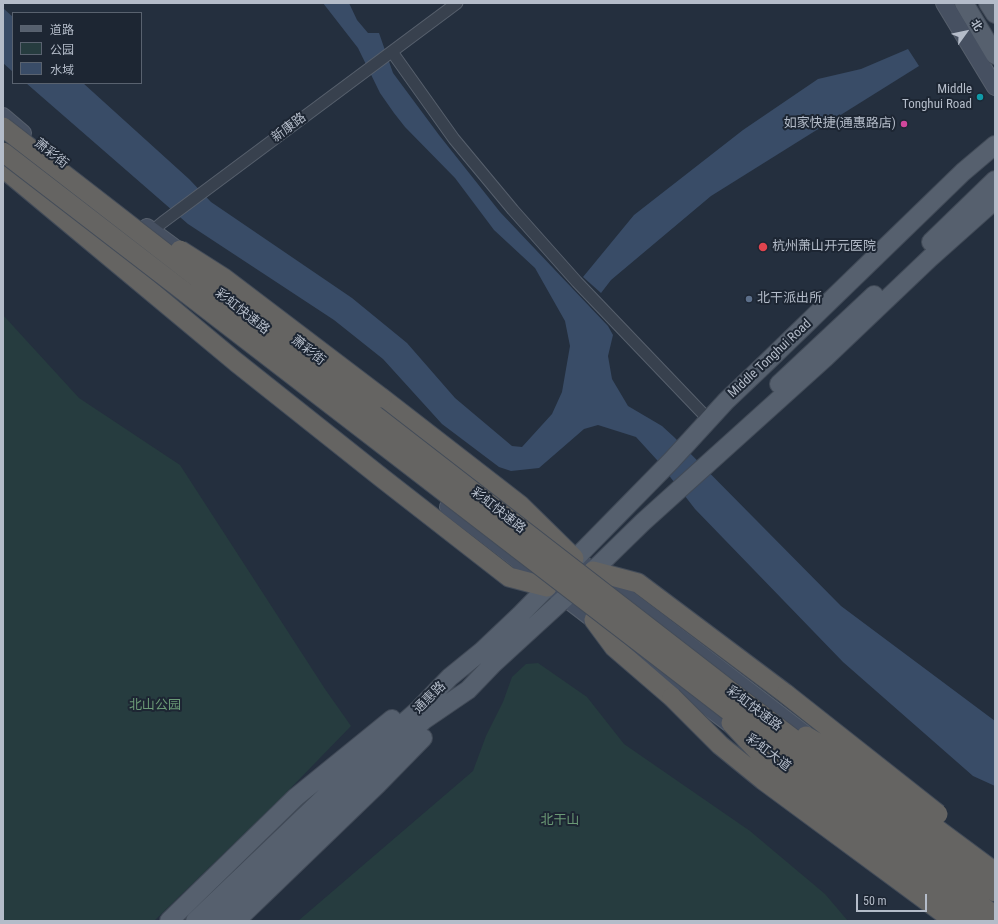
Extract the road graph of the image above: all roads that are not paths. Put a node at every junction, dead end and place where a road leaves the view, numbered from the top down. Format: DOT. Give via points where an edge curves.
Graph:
graph roads {
  1 [pos="457,3"];
  2 [pos="944,3"];
  3 [pos="964,3"];
  4 [pos="988,3"];
  5 [pos="995,14"];
  6 [pos="392,52"];
  7 [pos="995,54"];
  8 [pos="995,87"];
  9 [pos="3,116"];
  10 [pos="3,127"];
  11 [pos="995,145"];
  12 [pos="3,147"];
  13 [pos="3,152"];
  14 [pos="995,160"];
  15 [pos="3,168"];
  16 [pos="995,180"];
  17 [pos="85,190"];
  18 [pos="995,200"];
  19 [pos="158,227"];
  20 [pos="123,255"];
  21 [pos="709,420"];
  22 [pos="666,466"];
  23 [pos="690,478"];
  24 [pos="676,491"];
  25 [pos="574,558"];
  26 [pos="593,571"];
  27 [pos="547,586"];
  28 [pos="565,598"];
  29 [pos="594,620"];
  30 [pos="450,678"];
  31 [pos="694,683"];
  32 [pos="468,690"];
  33 [pos="741,699"];
  34 [pos="995,857"];
  35 [pos="995,872"];
  36 [pos="995,881"];
  37 [pos="995,892"];
  38 [pos="995,916"];
  39 [pos="169,921"];
  40 [pos="195,921"];
  41 [pos="216,921"];
  42 [pos="236,921"];
  43 [pos="954,921"];
  44 [pos="978,921"];
  45 [pos="987,921"];
  1 -- 6 [label="street, 新康路"];
  2 -- 8 [label="main road"];
  3 -- 7 [label="main road"];
  4 -- 5 [label="main road"];
  6 -- 19 [label="street, 新康路"];
  6 -- 21 [label="street" via="454,139 513,210 577,282"];
  9 -- 19 [label="main road, 萧彩街" via="46,151"];
  10 -- 17 [label="highway, 彩虹快速路, bridge"];
  11 -- 21 [label="main road, Middle Tonghui Road" via="963,172"];
  12 -- 20 [label="main road" via="27,176"];
  13 -- 31 [label="highway, 彩虹快速路, bridge"];
  14 -- 22 [label="main road, Middle Tonghui Road" via="700,440"];
  15 -- 27 [label="highway" via="236,362 510,577"];
  16 -- 23 [label="main road, Middle Tonghui Road" via="735,423 712,446"];
  17 -- 25 [label="highway, bridge" via="224,278 520,505"];
  17 -- 33 [label="highway, 彩虹快速路, bridge"];
  18 -- 23 [label="main road, Middle Tonghui Road" via="826,357"];
  19 -- 20 [label="street, 新康路"];
  19 -- 25 [label="main road, 萧彩街" via="210,274"];
  20 -- 27 [label="main road" via="514,557"];
  21 -- 22 [label="main road, Middle Tonghui Road"];
  22 -- 25 [label="main road, 通惠路"];
  23 -- 24 [label="main road, Middle Tonghui Road"];
  24 -- 26 [label="main road, 通惠路"];
  25 -- 26 [label="main road"];
  25 -- 27 [label="main road, 通惠路"];
  26 -- 28 [label="main road, 通惠路"];
  26 -- 34 [label="highway, bridge" via="638,583 786,694"];
  26 -- 36 [label="main road"];
  27 -- 28 [label="main road, 彩虹大道"];
  27 -- 30 [label="main road, 通惠路"];
  28 -- 29 [label="main road, 彩虹大道"];
  28 -- 32 [label="main road, 通惠路" via="494,662"];
  29 -- 43 [label="highway, bridge" via="614,646 672,697 720,745 763,780"];
  29 -- 45 [label="main road, 彩虹大道"];
  30 -- 39 [label="main road" via="381,727 296,797"];
  30 -- 40 [label="main road, 通惠路"];
  31 -- 38 [label="highway, 彩虹快速路, bridge"];
  31 -- 44 [label="highway, bridge" via="763,757"];
  32 -- 41 [label="main road, 通惠路" via="424,720"];
  32 -- 42 [label="main road" via="378,784"];
  33 -- 35 [label="highway, bridge" via="833,752"];
  33 -- 37 [label="highway, 彩虹快速路, bridge"];
}
